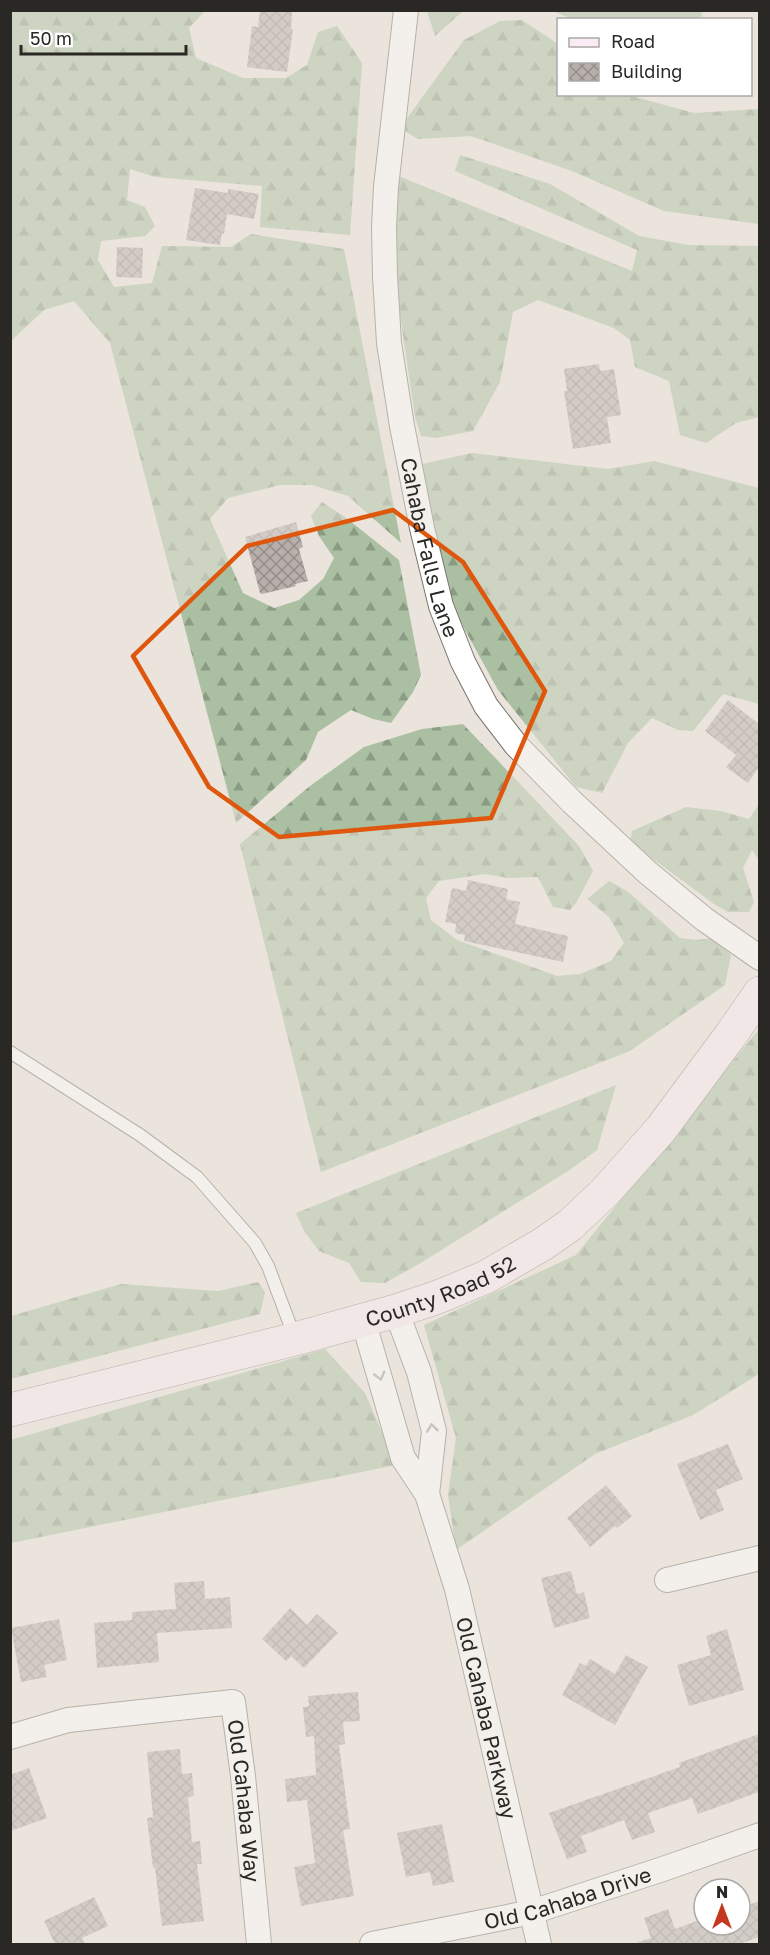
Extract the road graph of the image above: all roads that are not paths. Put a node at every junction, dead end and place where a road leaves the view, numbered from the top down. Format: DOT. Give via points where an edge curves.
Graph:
graph roads {
  1 [pos="406,10"];
  2 [pos="759,958"];
  3 [pos="759,993"];
  4 [pos="10,1052"];
  5 [pos="396,1311"];
  6 [pos="363,1320"];
  7 [pos="295,1339"];
  8 [pos="10,1410"];
  9 [pos="427,1494"];
  10 [pos="759,1558"];
  11 [pos="667,1580"];
  12 [pos="10,1737"];
  13 [pos="759,1835"];
  14 [pos="532,1912"];
  15 [pos="259,1944"];
  16 [pos="372,1944"];
  17 [pos="539,1944"];
  1 -- 2 [label="street, Cahaba Falls Lane" via="386,187 389,343 422,528 441,606 486,706 516,745 647,872"];
  3 -- 5 [label="main road, County Road 52" via="661,1130 570,1225 486,1277"];
  4 -- 7 [label="lane" via="140,1135 197,1177 255,1243 268,1266"];
  5 -- 6 [label="main road, County Road 52"];
  9 -- 5 [label="street, Old Cahaba Parkway, one-way" via="434,1431 419,1372"];
  6 -- 7 [label="main road, County Road 52"];
  6 -- 9 [label="street, Old Cahaba Parkway, one-way" via="403,1458"];
  7 -- 8 [label="main road, County Road 52"];
  9 -- 14 [label="street, Old Cahaba Parkway" via="457,1589"];
  10 -- 11 [label="street"];
  12 -- 15 [label="street, Old Cahaba Way" via="68,1720 233,1702"];
  13 -- 14 [label="street, Old Cahaba Drive"];
  14 -- 16 [label="street, Old Cahaba Drive"];
  14 -- 17 [label="street, Old Cahaba Parkway"];
}
